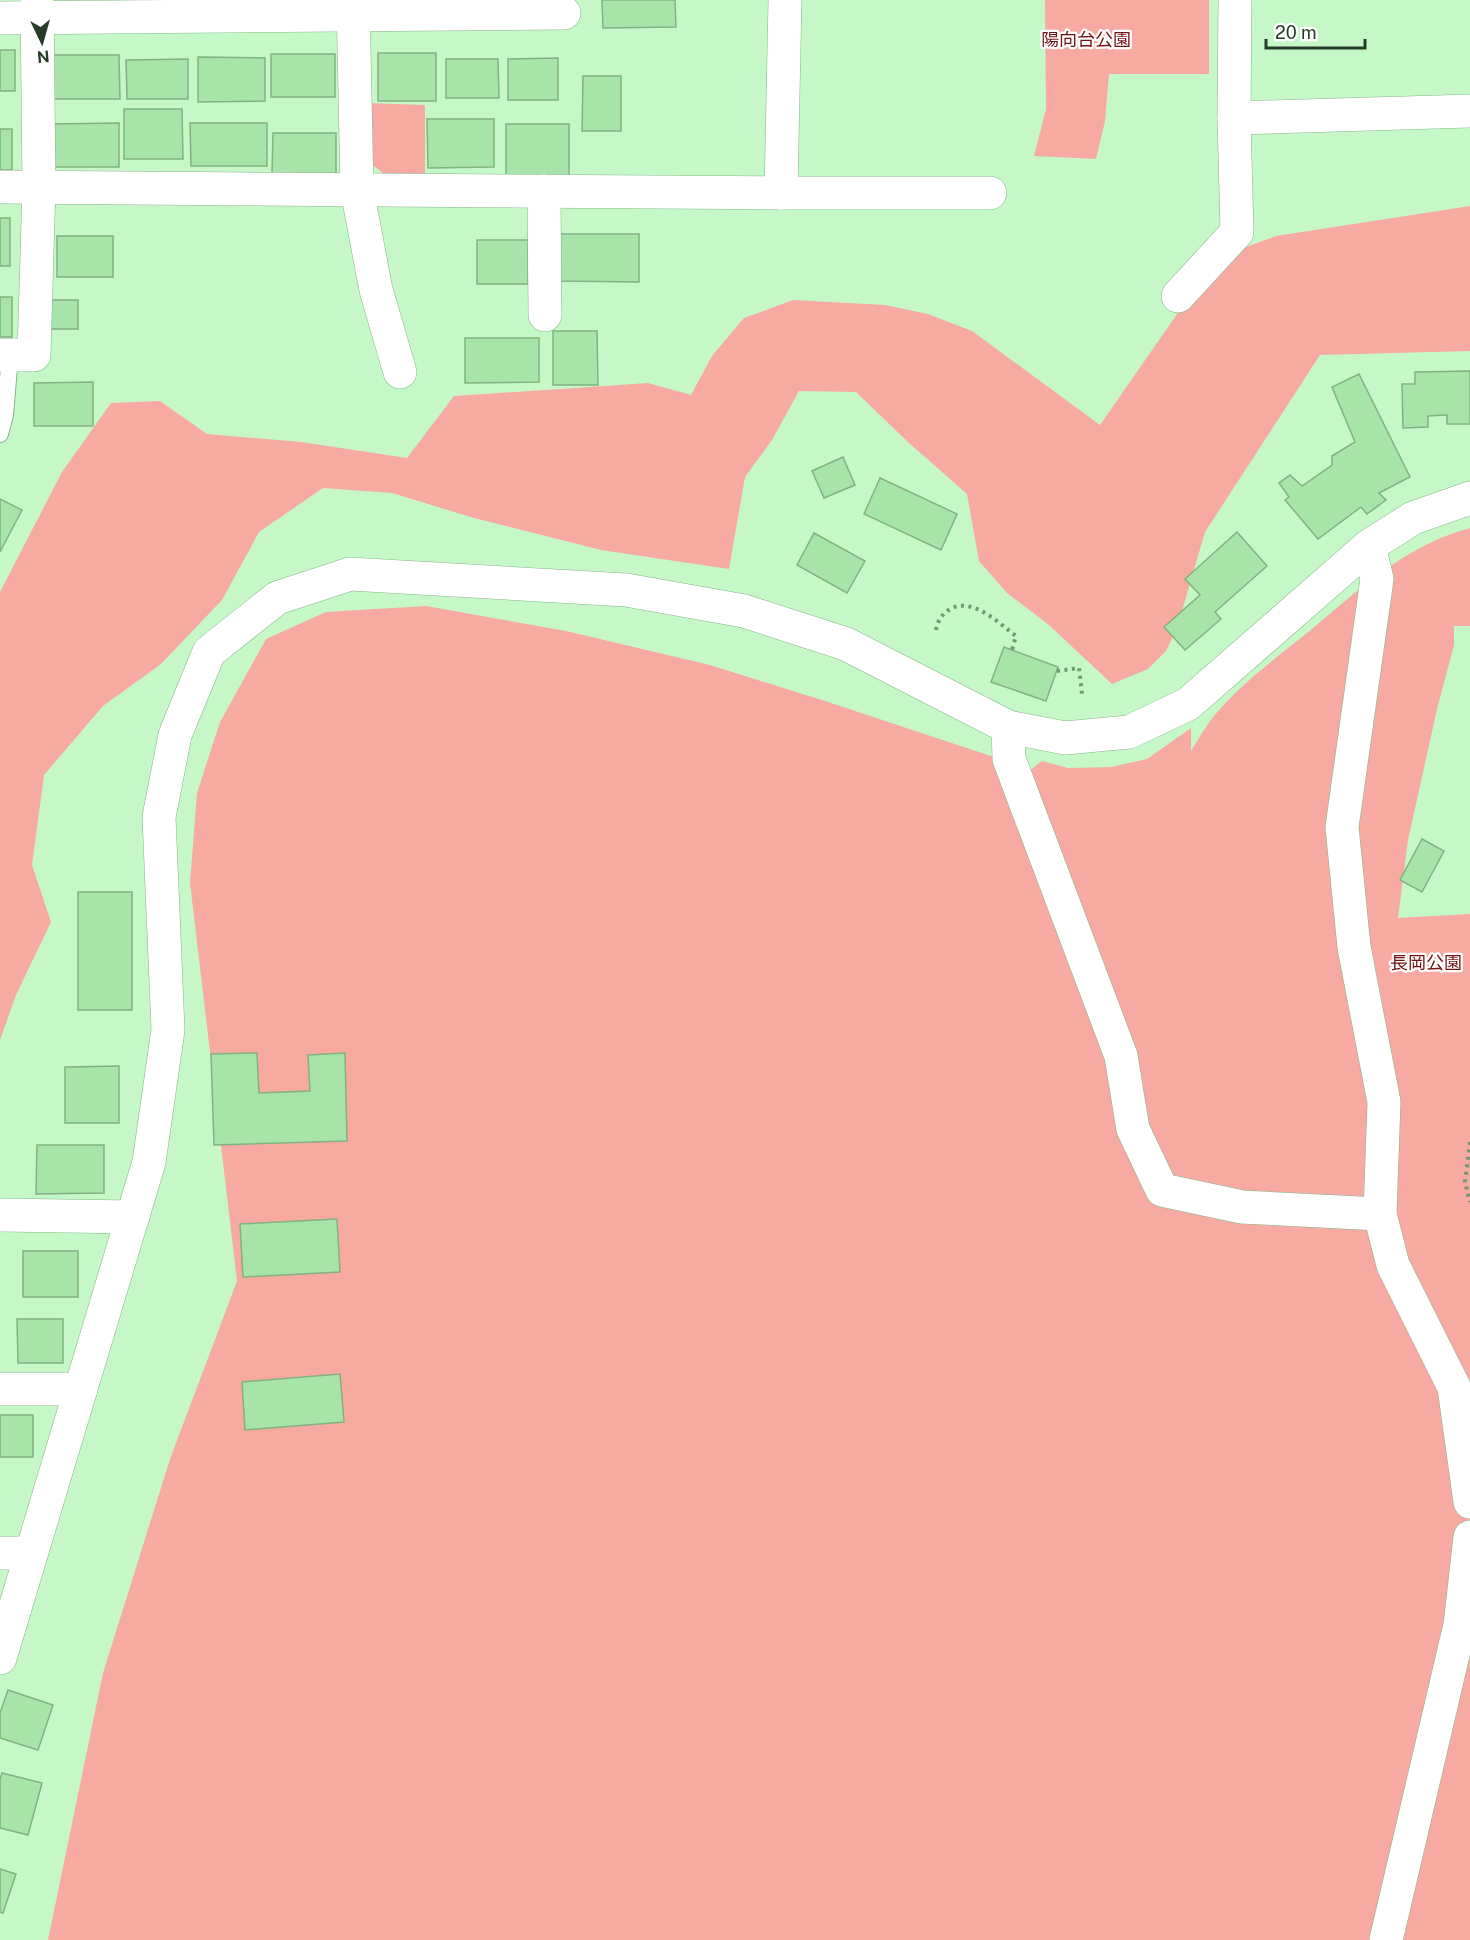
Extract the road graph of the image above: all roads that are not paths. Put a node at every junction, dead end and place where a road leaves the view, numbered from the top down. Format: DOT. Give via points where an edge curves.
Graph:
graph roads {
  1 [pos="785,0"];
  2 [pos="1235,0"];
  3 [pos="354,8"];
  4 [pos="38,9"];
  5 [pos="564,13"];
  6 [pos="0,18"];
  7 [pos="1470,111"];
  8 [pos="1234,118"];
  9 [pos="0,187"];
  10 [pos="39,188"];
  11 [pos="357,190"];
  12 [pos="544,191"];
  13 [pos="781,193"];
  14 [pos="990,193"];
  15 [pos="1178,296"];
  16 [pos="544,315"];
  17 [pos="5,355"];
  18 [pos="400,372"];
  19 [pos="0,434"];
  20 [pos="1470,498"];
  21 [pos="1369,546"];
  22 [pos="1008,727"];
  23 [pos="1380,1214"];
  24 [pos="0,1215"];
  25 [pos="133,1217"];
  26 [pos="0,1389"];
  27 [pos="81,1389"];
  28 [pos="1470,1502"];
  29 [pos="1470,1536"];
  30 [pos="16,1553"];
  31 [pos="0,1658"];
  32 [pos="1386,1940"];
  1 -- 13 [label="street"];
  2 -- 8 [label="street"];
  3 -- 4 [label="street"];
  3 -- 5 [label="street"];
  3 -- 11 [label="street"];
  4 -- 6 [label="street"];
  4 -- 10 [label="street"];
  7 -- 8 [label="street"];
  8 -- 15 [label="street" via="1237,232"];
  9 -- 10 [label="street"];
  10 -- 11 [label="street"];
  10 -- 17 [label="street" via="34,355"];
  11 -- 12 [label="street"];
  11 -- 18 [label="street" via="376,290"];
  12 -- 13 [label="street"];
  12 -- 16 [label="street"];
  13 -- 14 [label="street"];
  17 -- 19 [label="lane" via="5,415"];
  20 -- 21 [label="street" via="1413,518"];
  21 -- 22 [label="street" via="1188,704 1129,732 1065,738"];
  21 -- 23 [label="street" via="1377,579 1342,827 1354,947 1384,1102"];
  22 -- 23 [label="street" via="1009,759 1121,1056 1133,1129 1162,1190 1242,1207"];
  22 -- 25 [label="street" via="846,644 734,609 626,590 350,574 277,598 208,652 175,735 159,817 168,1030 149,1162"];
  23 -- 28 [label="street" via="1393,1265 1454,1387"];
  24 -- 25 [label="street"];
  25 -- 27 [label="street"];
  26 -- 27 [label="street"];
  27 -- 30 [label="street"];
  29 -- 32 [label="street" via="1460,1625"];
  30 -- 31 [label="street"];
}
